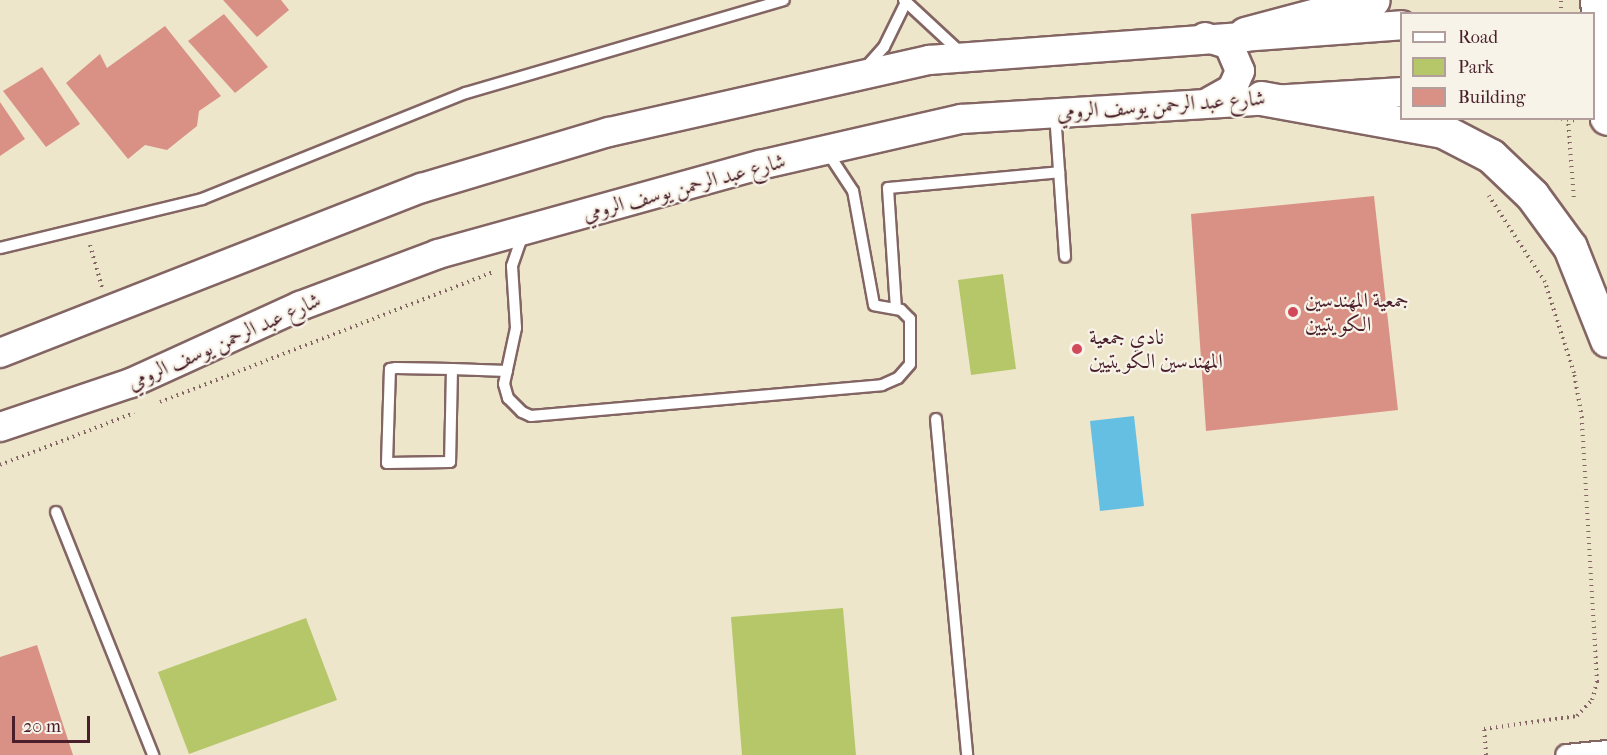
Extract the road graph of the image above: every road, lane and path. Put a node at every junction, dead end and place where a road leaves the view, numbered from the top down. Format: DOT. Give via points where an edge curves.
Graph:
graph roads {
  1 [pos="783,0"];
  2 [pos="1373,0"];
  3 [pos="905,1"];
  4 [pos="1599,11"];
  5 [pos="1400,25"];
  6 [pos="1245,34"];
  7 [pos="1203,37"];
  8 [pos="969,57"];
  9 [pos="854,78"];
  10 [pos="1601,85"];
  11 [pos="1400,93"];
  12 [pos="1261,98"];
  13 [pos="1205,102"];
  14 [pos="1055,113"];
  15 [pos="1607,118"];
  16 [pos="826,150"];
  17 [pos="1059,172"];
  18 [pos="1512,174"];
  19 [pos="86,228"];
  20 [pos="525,230"];
  21 [pos="0,248"];
  22 [pos="1065,257"];
  23 [pos="512,266"];
  24 [pos="896,309"];
  25 [pos="109,314"];
  26 [pos="1607,340"];
  27 [pos="0,353"];
  28 [pos="452,369"];
  29 [pos="507,371"];
  30 [pos="156,404"];
  31 [pos="145,409"];
  32 [pos="936,419"];
  33 [pos="0,427"];
  34 [pos="0,465"];
  35 [pos="56,512"];
  36 [pos="1607,751"];
  37 [pos="153,755"];
  38 [pos="968,755"];
  39 [pos="1486,755"];
  40 [pos="1566,755"];
  1 -- 19 [label="lane" via="466,93 202,199"];
  2 -- 6 [label="main road"];
  3 -- 8 [label="lane" via="934,32"];
  3 -- 9 [label="lane" via="884,47"];
  4 -- 10 [label="main road"];
  5 -- 6 [label="main road"];
  6 -- 7 [label="main road"];
  7 -- 8 [label="main road"];
  7 -- 13 [label="main road" via="1229,45 1240,71 1232,90"];
  8 -- 9 [label="main road"];
  9 -- 25 [label="main road" via="609,132 422,189"];
  10 -- 15 [label="main road"];
  11 -- 12 [label="main road, شارع عبد الرحمن يوسف الرومي"];
  12 -- 13 [label="main road, شارع عبد الرحمن يوسف الرومي"];
  12 -- 18 [label="main road" via="1443,131"];
  13 -- 14 [label="main road, شارع عبد الرحمن يوسف الرومي"];
  14 -- 16 [label="main road, شارع عبد الرحمن يوسف الرومي" via="961,119"];
  14 -- 17 [label="lane"];
  16 -- 20 [label="main road, شارع عبد الرحمن يوسف الرومي"];
  16 -- 24 [label="lane" via="853,191 874,305"];
  17 -- 22 [label="lane"];
  17 -- 24 [label="lane" via="888,188"];
  18 -- 26 [label="main road" via="1570,247"];
  18 -- 39 [label="path" via="1489,198 1545,282 1562,329 1582,418 1597,682 1592,700 1578,716 1484,729"];
  19 -- 21 [label="lane"];
  19 -- 25 [label="path"];
  20 -- 23 [label="lane"];
  20 -- 33 [label="main road, شارع عبد الرحمن يوسف الرومي" via="438,254 300,306 130,383"];
  23 -- 29 [label="lane" via="513,347"];
  23 -- 30 [label="path"];
  24 -- 29 [label="lane" via="909,315 913,354 905,372 882,385 531,416 508,398"];
  25 -- 27 [label="main road"];
  28 -- 28 [label="lane" via="390,369 385,456 389,465 450,462"];
  28 -- 29 [label="lane"];
  31 -- 34 [label="path"];
  32 -- 38 [label="lane"];
  35 -- 37 [label="lane"];
  36 -- 40 [label="street"];
}
